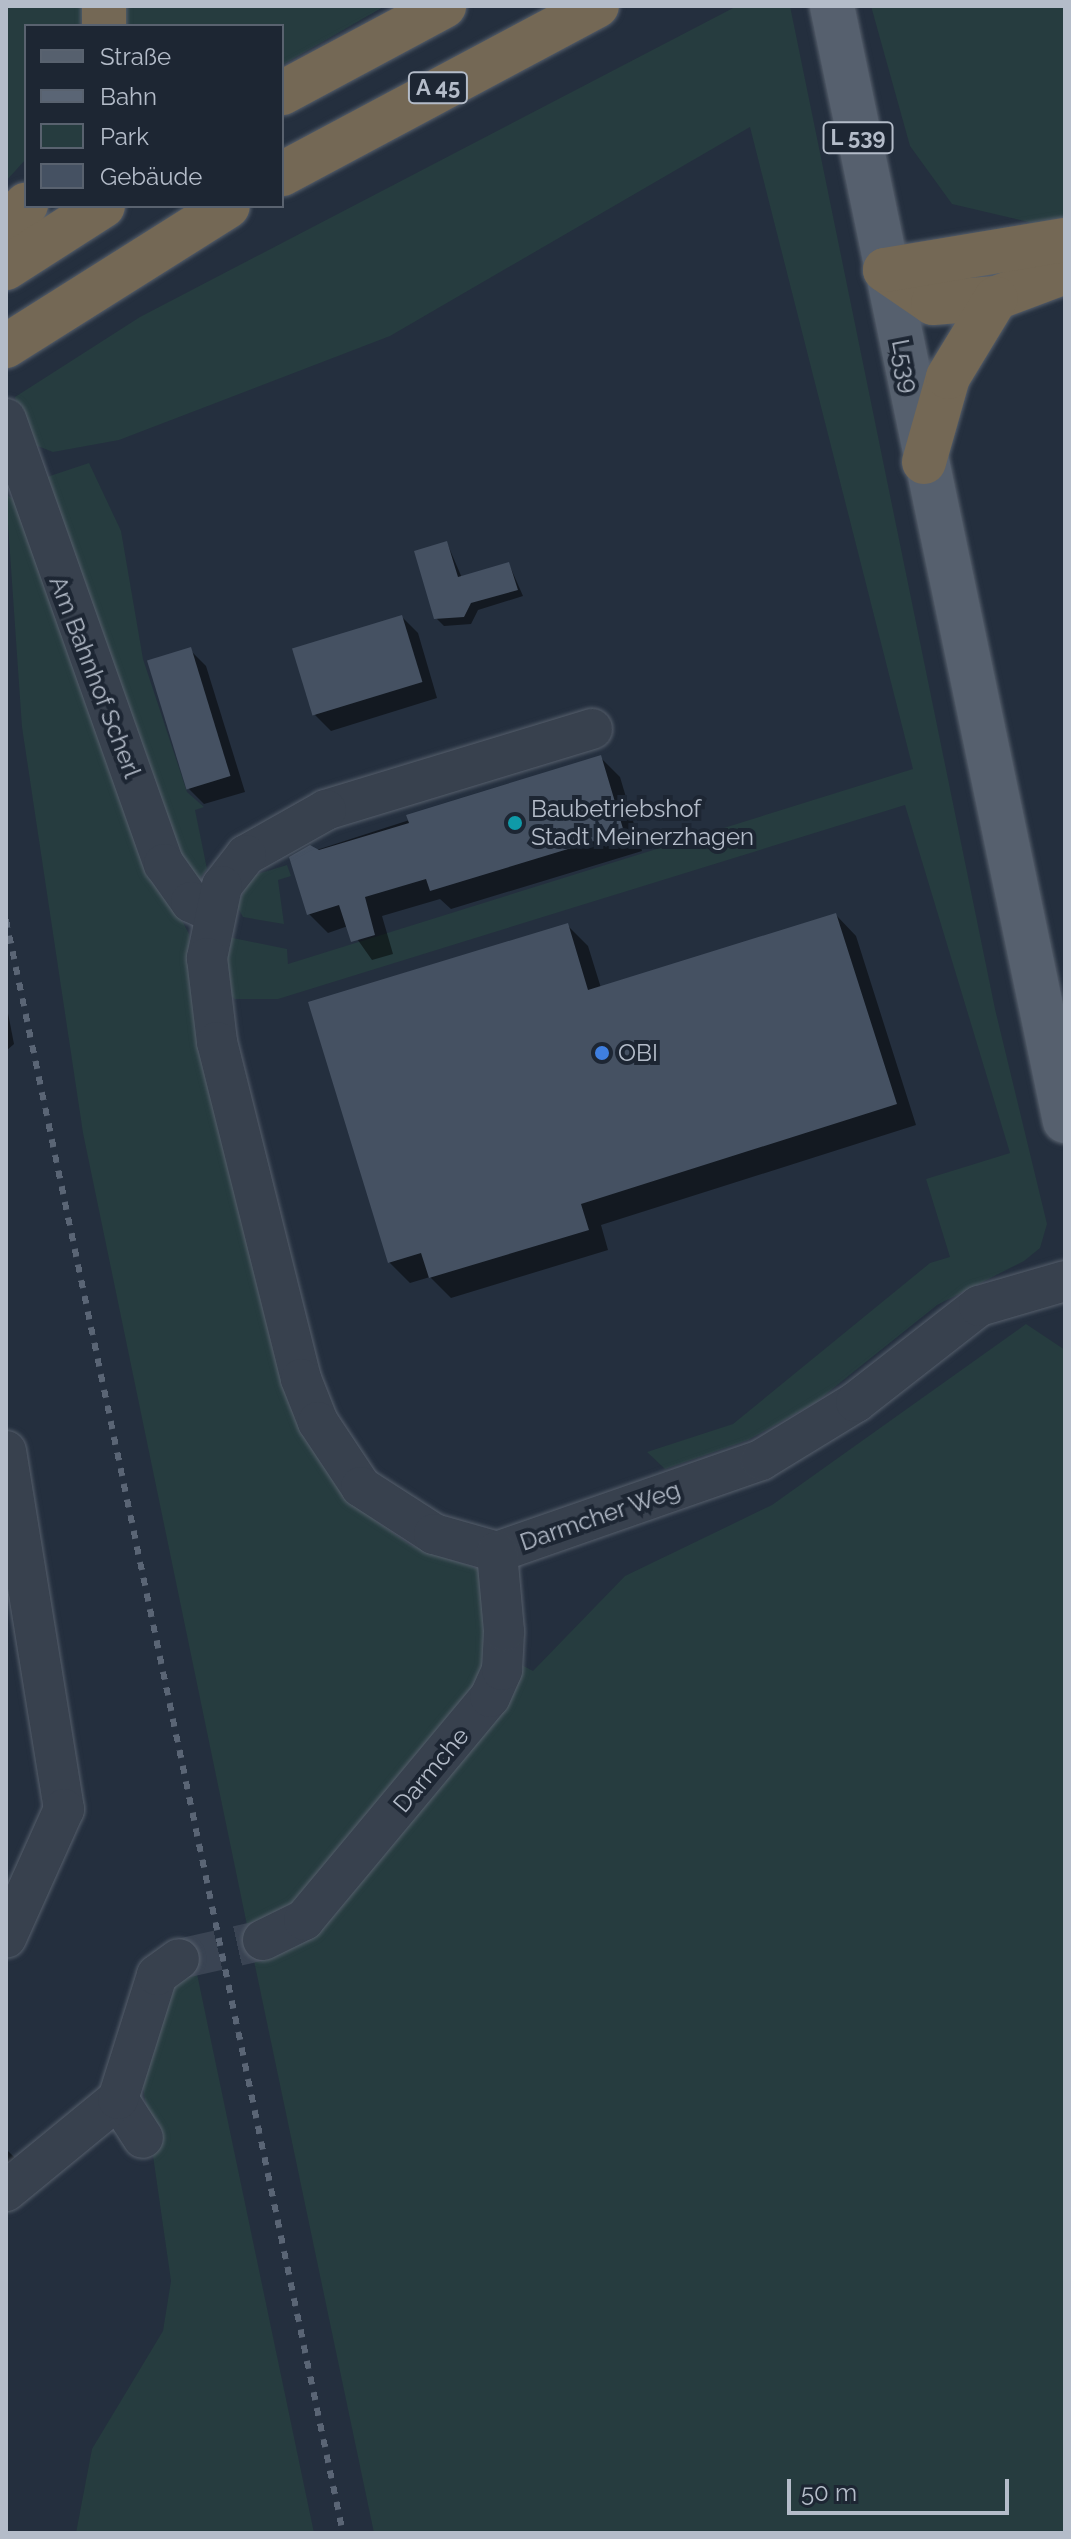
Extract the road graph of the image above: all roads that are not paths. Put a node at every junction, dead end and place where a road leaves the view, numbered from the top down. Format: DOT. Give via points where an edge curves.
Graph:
graph roads {
  1 [pos="444,6"];
  2 [pos="597,6"];
  3 [pos="832,6"];
  4 [pos="284,92"];
  5 [pos="284,173"];
  6 [pos="95,208"];
  7 [pos="225,208"];
  8 [pos="36,223"];
  9 [pos="6,224"];
  10 [pos="1065,240"];
  11 [pos="6,268"];
  12 [pos="885,270"];
  13 [pos="1065,272"];
  14 [pos="996,298"];
  15 [pos="6,346"];
  16 [pos="6,419"];
  17 [pos="924,462"];
  18 [pos="592,729"];
  19 [pos="215,913"];
  20 [pos="1065,1121"];
  21 [pos="1065,1281"];
  22 [pos="6,1451"];
  23 [pos="497,1552"];
  24 [pos="6,1938"];
  25 [pos="263,1940"];
  26 [pos="179,1959"];
  27 [pos="118,2099"];
  28 [pos="143,2138"];
  29 [pos="6,2191"];
  1 -- 4 [label="highway"];
  2 -- 5 [label="highway, A 45"];
  3 -- 12 [label="main road, L 539"];
  6 -- 8 [label="highway"];
  7 -- 15 [label="highway"];
  8 -- 9 [label="highway"];
  8 -- 11 [label="highway"];
  10 -- 12 [label="highway"];
  12 -- 14 [label="highway" via="933,303"];
  12 -- 17 [label="main road, L539 / L 539"];
  13 -- 14 [label="highway"];
  14 -- 17 [label="highway" via="948,377"];
  16 -- 19 [label="street, Am Bahnhof Scherl" via="164,864 191,902"];
  17 -- 20 [label="main road, L 539"];
  18 -- 19 [label="street, Darmcher Weg" via="326,810 283,830 231,870"];
  19 -- 23 [label="street, Darmcher Weg" via="207,958 217,1042 288,1337 318,1422 361,1487 396,1516"];
  21 -- 23 [label="street, Darmcher Weg" via="979,1306 856,1402 761,1460"];
  22 -- 24 [label="street" via="64,1809"];
  23 -- 25 [label="street, Darmche" via="504,1631 502,1670 490,1697 304,1920"];
  26 -- 27 [label="street" via="157,1975"];
  27 -- 28 [label="street"];
  27 -- 29 [label="street"];
}
